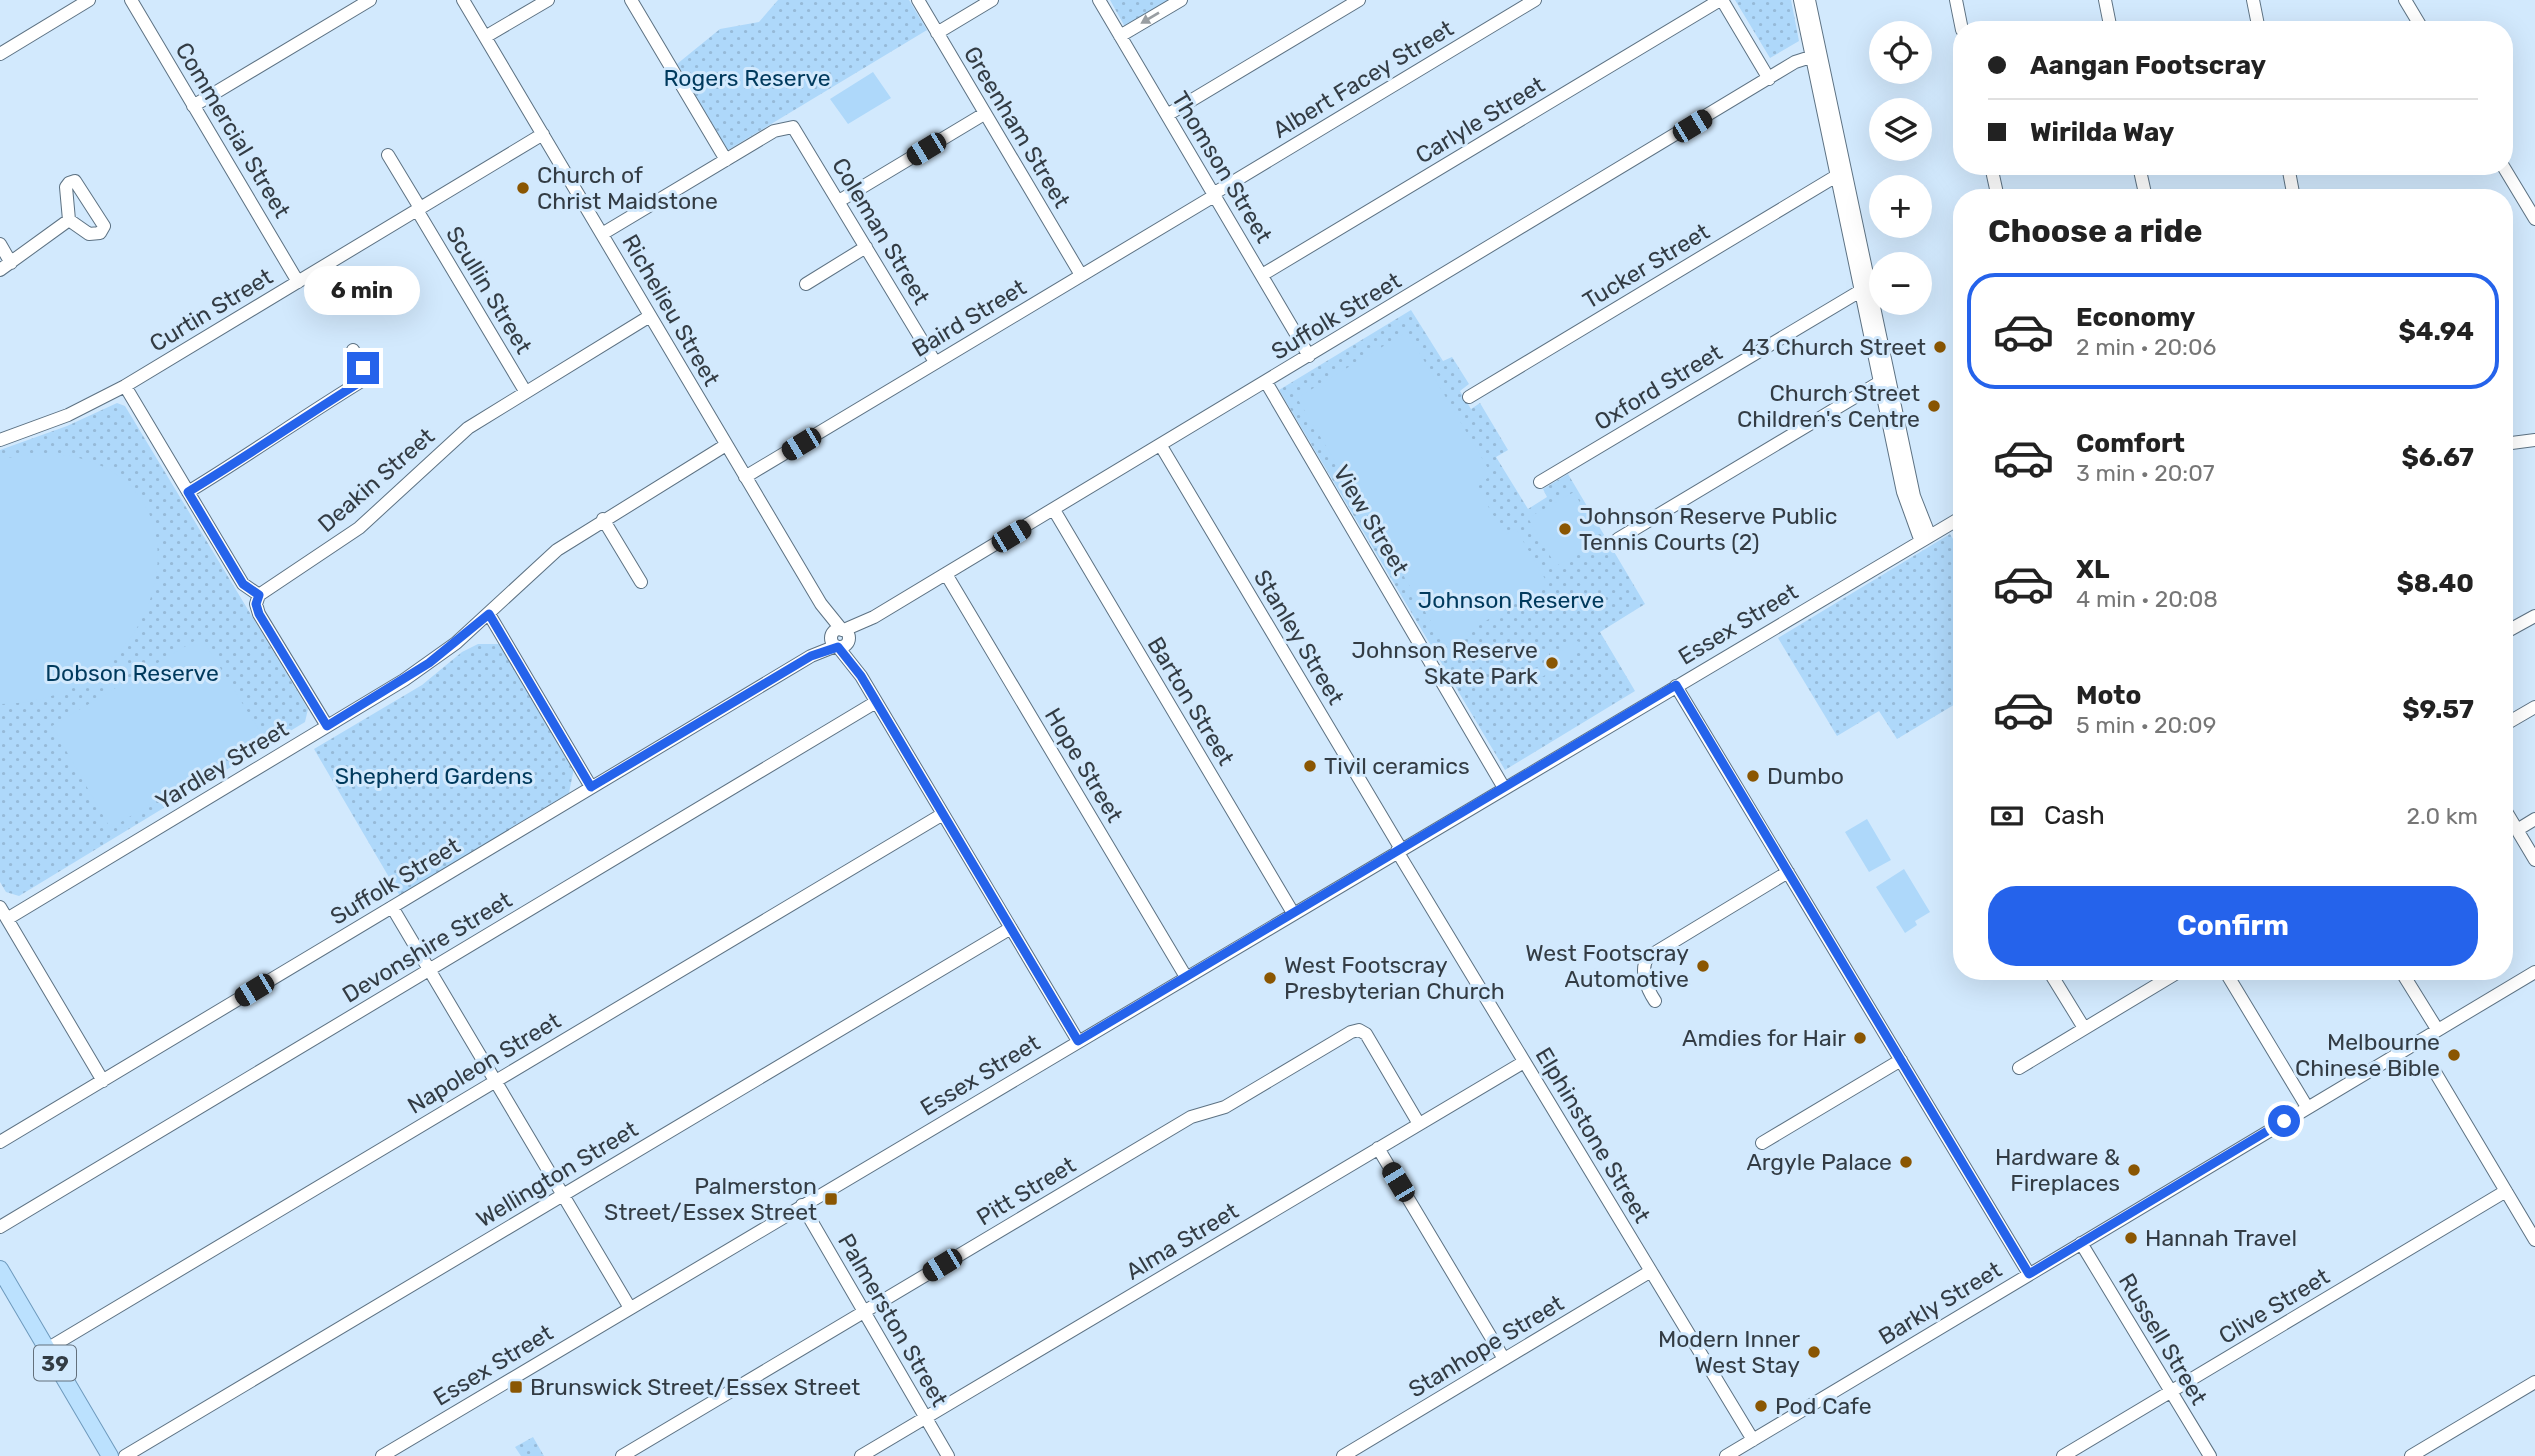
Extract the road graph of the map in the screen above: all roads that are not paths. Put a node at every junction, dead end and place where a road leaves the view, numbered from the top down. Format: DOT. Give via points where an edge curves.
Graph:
graph roads {
  1 [pos="89,0"];
  2 [pos="131,0"];
  3 [pos="370,0"];
  4 [pos="463,0"];
  5 [pos="548,0"];
  6 [pos="631,0"];
  7 [pos="918,0"];
  8 [pos="992,0"];
  9 [pos="1099,0"];
  10 [pos="1181,0"];
  11 [pos="1359,0"];
  12 [pos="1535,0"];
  13 [pos="1721,0"];
  14 [pos="1800,0"];
  15 [pos="1809,0"];
  16 [pos="1956,0"];
  17 [pos="2105,0"];
  18 [pos="2253,0"];
  19 [pos="2406,0"];
  20 [pos="1960,21"];
  21 [pos="2109,21"];
  22 [pos="2257,21"];
  23 [pos="2418,21"];
  24 [pos="937,33"];
  25 [pos="1120,36"];
  26 [pos="485,37"];
  27 [pos="0,54"];
  28 [pos="1816,55"];
  29 [pos="1769,79"];
  30 [pos="193,106"];
  31 [pos="984,114"];
  32 [pos="1167,115"];
  33 [pos="543,134"];
  34 [pos="388,155"];
  35 [pos="726,160"];
  36 [pos="1841,173"];
  37 [pos="2508,175"];
  38 [pos="1214,195"];
  39 [pos="839,201"];
  40 [pos="418,209"];
  41 [pos="2535,219"];
  42 [pos="69,220"];
  43 [pos="603,234"];
  44 [pos="0,244"];
  45 [pos="866,247"];
  46 [pos="6,267"];
  47 [pos="1081,275"];
  48 [pos="1262,275"];
  49 [pos="298,282"];
  50 [pos="806,284"];
  51 [pos="1865,287"];
  52 [pos="650,316"];
  53 [pos="353,350"];
  54 [pos="1309,356"];
  55 [pos="935,362"];
  56 [pos="1885,379"];
  57 [pos="1266,382"];
  58 [pos="125,386"];
  59 [pos="525,391"];
  60 [pos="1469,397"];
  61 [pos="0,440"];
  62 [pos="2535,440"];
  63 [pos="2513,443"];
  64 [pos="726,445"];
  65 [pos="1161,446"];
  66 [pos="745,477"];
  67 [pos="1540,482"];
  68 [pos="188,492"];
  69 [pos="1054,510"];
  70 [pos="603,519"];
  71 [pos="1953,521"];
  72 [pos="1925,536"];
  73 [pos="1618,539"];
  74 [pos="946,574"];
  75 [pos="640,582"];
  76 [pos="259,595"];
  77 [pos="489,614"];
  78 [pos="2535,616"];
  79 [pos="2513,629"];
  80 [pos="840,638"];
  81 [pos="1676,685"];
  82 [pos="876,702"];
  83 [pos="2535,707"];
  84 [pos="2513,720"];
  85 [pos="327,726"];
  86 [pos="591,787"];
  87 [pos="1504,788"];
  88 [pos="943,814"];
  89 [pos="2535,819"];
  90 [pos="2513,823"];
  91 [pos="2517,830"];
  92 [pos="1399,850"];
  93 [pos="2535,860"];
  94 [pos="1788,872"];
  95 [pos="0,907"];
  96 [pos="393,907"];
  97 [pos="1293,913"];
  98 [pos="7,919"];
  99 [pos="1011,928"];
  100 [pos="430,969"];
  101 [pos="2535,972"];
  102 [pos="1186,977"];
  103 [pos="2055,980"];
  104 [pos="2165,980"];
  105 [pos="2230,980"];
  106 [pos="2407,980"];
  107 [pos="1655,1001"];
  108 [pos="2084,1028"];
  109 [pos="2437,1029"];
  110 [pos="1078,1041"];
  111 [pos="1901,1060"];
  112 [pos="1524,1062"];
  113 [pos="2019,1068"];
  114 [pos="2435,1072"];
  115 [pos="103,1081"];
  116 [pos="496,1081"];
  117 [pos="2307,1107"];
  118 [pos="1419,1124"];
  119 [pos="0,1142"];
  120 [pos="1762,1143"];
  121 [pos="1378,1148"];
  122 [pos="2506,1191"];
  123 [pos="563,1195"];
  124 [pos="802,1205"];
  125 [pos="0,1227"];
  126 [pos="2535,1240"];
  127 [pos="2081,1243"];
  128 [pos="0,1269"];
  129 [pos="1651,1271"];
  130 [pos="2029,1274"];
  131 [pos="630,1308"];
  132 [pos="865,1311"];
  133 [pos="47,1349"];
  134 [pos="1504,1359"];
  135 [pos="2535,1382"];
  136 [pos="2170,1392"];
  137 [pos="926,1418"];
  138 [pos="1753,1440"];
  139 [pos="110,1456"];
  140 [pos="125,1456"];
  141 [pos="382,1456"];
  142 [pos="622,1456"];
  143 [pos="861,1456"];
  144 [pos="948,1456"];
  145 [pos="1343,1456"];
  146 [pos="1727,1456"];
  147 [pos="2063,1456"];
  148 [pos="2210,1456"];
  149 [pos="2411,1456"];
  1 -- 27 [label="street"];
  2 -- 30 [label="street, Commercial Street"];
  3 -- 30 [label="street"];
  4 -- 26 [label="street, Richelieu Street"];
  5 -- 26 [label="street"];
  6 -- 35 [label="street"];
  7 -- 24 [label="street, Greenham Street"];
  8 -- 24 [label="street"];
  9 -- 25 [label="street, Thomson Street"];
  10 -- 25 [label="street, one-way"];
  11 -- 32 [label="street"];
  12 -- 38 [label="street, Albert Facey Street"];
  13 -- 29 [label="street"];
  13 -- 48 [label="street, Carlyle Street"];
  14 -- 28 [label="street"];
  15 -- 28 [label="street"];
  16 -- 20 [label="street"];
  17 -- 21 [label="street"];
  18 -- 22 [label="street"];
  19 -- 23 [label="street"];
  24 -- 31 [label="street, Greenham Street"];
  25 -- 32 [label="street, Thomson Street"];
  26 -- 33 [label="street, Richelieu Street"];
  28 -- 29 [label="street, Suffolk Street"];
  28 -- 36 [label="street"];
  29 -- 54 [label="street, Suffolk Street"];
  30 -- 49 [label="street, Commercial Street"];
  31 -- 39 [label="street"];
  31 -- 47 [label="street, Greenham Street"];
  32 -- 38 [label="street, Thomson Street"];
  33 -- 40 [label="street, Curtin Street"];
  33 -- 43 [label="street, Richelieu Street"];
  34 -- 40 [label="street, Scullin Street"];
  35 -- 39 [label="street, Coleman Street" via="789,126 797,131"];
  35 -- 43 [label="street"];
  36 -- 51 [label="street"];
  36 -- 60 [label="street, Tucker Street"];
  37 -- 41 [label="street"];
  38 -- 47 [label="street, Baird Street"];
  38 -- 48 [label="street, Thomson Street"];
  39 -- 45 [label="street, Coleman Street"];
  40 -- 49 [label="street, Curtin Street"];
  40 -- 59 [label="street, Scullin Street"];
  42 -- 46 [label="street"];
  43 -- 52 [label="street, Richelieu Street"];
  44 -- 46 [label="street"];
  45 -- 50 [label="street"];
  45 -- 55 [label="street, Coleman Street"];
  47 -- 55 [label="street, Baird Street"];
  48 -- 54 [label="street, Thomson Street"];
  49 -- 58 [label="street, Curtin Street"];
  51 -- 56 [label="street"];
  51 -- 67 [label="street, Oxford Street"];
  52 -- 59 [label="street, Deakin Street"];
  52 -- 64 [label="street, Richelieu Street"];
  53 -- 68 [label="street" via="371,379 296,420"];
  54 -- 57 [label="street, Suffolk Street"];
  55 -- 66 [label="street, Baird Street"];
  56 -- 72 [label="street" via="1905,500"];
  56 -- 73 [label="street"];
  57 -- 65 [label="street, Suffolk Street"];
  57 -- 87 [label="street, View Street"];
  58 -- 61 [label="street, Curtin Street" via="68,415"];
  58 -- 68 [label="street"];
  59 -- 76 [label="street, Deakin Street" via="448,445 359,528"];
  62 -- 63 [label="street"];
  64 -- 66 [label="street, Richelieu Street"];
  64 -- 70 [label="street, Yardley Street"];
  65 -- 69 [label="street, Suffolk Street"];
  65 -- 92 [label="street, Stanley Street"];
  66 -- 80 [label="street, Richelieu Street"];
  68 -- 76 [label="street" via="243,584"];
  69 -- 74 [label="street, Suffolk Street"];
  69 -- 97 [label="street, Barton Street"];
  70 -- 75 [label="street"];
  70 -- 77 [label="street, Yardley Street" via="541,563"];
  71 -- 72 [label="street, Essex Street"];
  72 -- 81 [label="street, Essex Street"];
  74 -- 80 [label="street, Suffolk Street"];
  74 -- 102 [label="street, Hope Street"];
  76 -- 85 [label="street" via="259,614"];
  77 -- 85 [label="street, Yardley Street" via="429,663"];
  77 -- 86 [label="street"];
  78 -- 79 [label="street"];
  80 -- 82 [label="street, Richelieu Street"];
  80 -- 86 [label="street, Suffolk Street"];
  81 -- 87 [label="street, Essex Street"];
  81 -- 94 [label="street"];
  82 -- 88 [label="street, Richelieu Street"];
  82 -- 100 [label="street, Devonshire Street"];
  83 -- 84 [label="street"];
  85 -- 98 [label="street, Yardley Street"];
  86 -- 96 [label="street, Suffolk Street"];
  87 -- 92 [label="street, Essex Street"];
  88 -- 99 [label="street, Richelieu Street"];
  88 -- 116 [label="street, Napoleon Street"];
  89 -- 91 [label="street"];
  90 -- 91 [label="street"];
  91 -- 93 [label="street"];
  92 -- 97 [label="street, Essex Street"];
  92 -- 112 [label="street, Elphinstone Street"];
  94 -- 107 [label="street" via="1648,957 1646,984"];
  94 -- 111 [label="street"];
  95 -- 98 [label="street"];
  96 -- 100 [label="street"];
  96 -- 115 [label="street, Suffolk Street"];
  97 -- 102 [label="street, Essex Street"];
  98 -- 115 [label="street"];
  99 -- 110 [label="street, Richelieu Street"];
  99 -- 123 [label="street, Wellington Street"];
  100 -- 116 [label="street"];
  100 -- 125 [label="street, Devonshire Street"];
  101 -- 109 [label="street, Barkly Street"];
  102 -- 110 [label="street, Essex Street"];
  103 -- 108 [label="street"];
  104 -- 108 [label="street"];
  105 -- 117 [label="street"];
  106 -- 109 [label="street"];
  108 -- 113 [label="street"];
  109 -- 117 [label="street, Barkly Street"];
  110 -- 124 [label="street, Essex Street"];
  111 -- 120 [label="street"];
  111 -- 130 [label="street"];
  112 -- 118 [label="street, Alma Street"];
  112 -- 129 [label="street, Elphinstone Street"];
  114 -- 122 [label="street"];
  115 -- 119 [label="street, Suffolk Street"];
  116 -- 123 [label="street"];
  116 -- 133 [label="street, Napoleon Street"];
  117 -- 127 [label="street, Barkly Street"];
  118 -- 121 [label="street, Alma Street"];
  118 -- 132 [label="street, Pitt Street" via="1366,1034 1351,1032 1225,1107 1191,1117"];
  121 -- 134 [label="street"];
  121 -- 137 [label="street, Alma Street"];
  122 -- 126 [label="street"];
  122 -- 136 [label="street, Clive Street"];
  123 -- 131 [label="street"];
  123 -- 140 [label="street, Wellington Street"];
  124 -- 131 [label="street, Essex Street"];
  124 -- 132 [label="street, Palmerston Street"];
  127 -- 130 [label="street, Barkly Street"];
  127 -- 136 [label="street, Russell Street"];
  128 -- 133 [label="main road, 39"];
  129 -- 134 [label="street, Stanhope Street"];
  129 -- 138 [label="street, Elphinstone Street"];
  130 -- 138 [label="street, Barkly Street"];
  131 -- 141 [label="street, Essex Street"];
  132 -- 137 [label="street, Palmerston Street"];
  132 -- 142 [label="street, Pitt Street"];
  133 -- 139 [label="main road, 39"];
  134 -- 145 [label="street, Stanhope Street"];
  135 -- 149 [label="street"];
  136 -- 147 [label="street, Clive Street"];
  136 -- 148 [label="street, Russell Street"];
  137 -- 143 [label="street, Alma Street"];
  137 -- 144 [label="street, Palmerston Street"];
  138 -- 146 [label="street, Barkly Street"];
}
